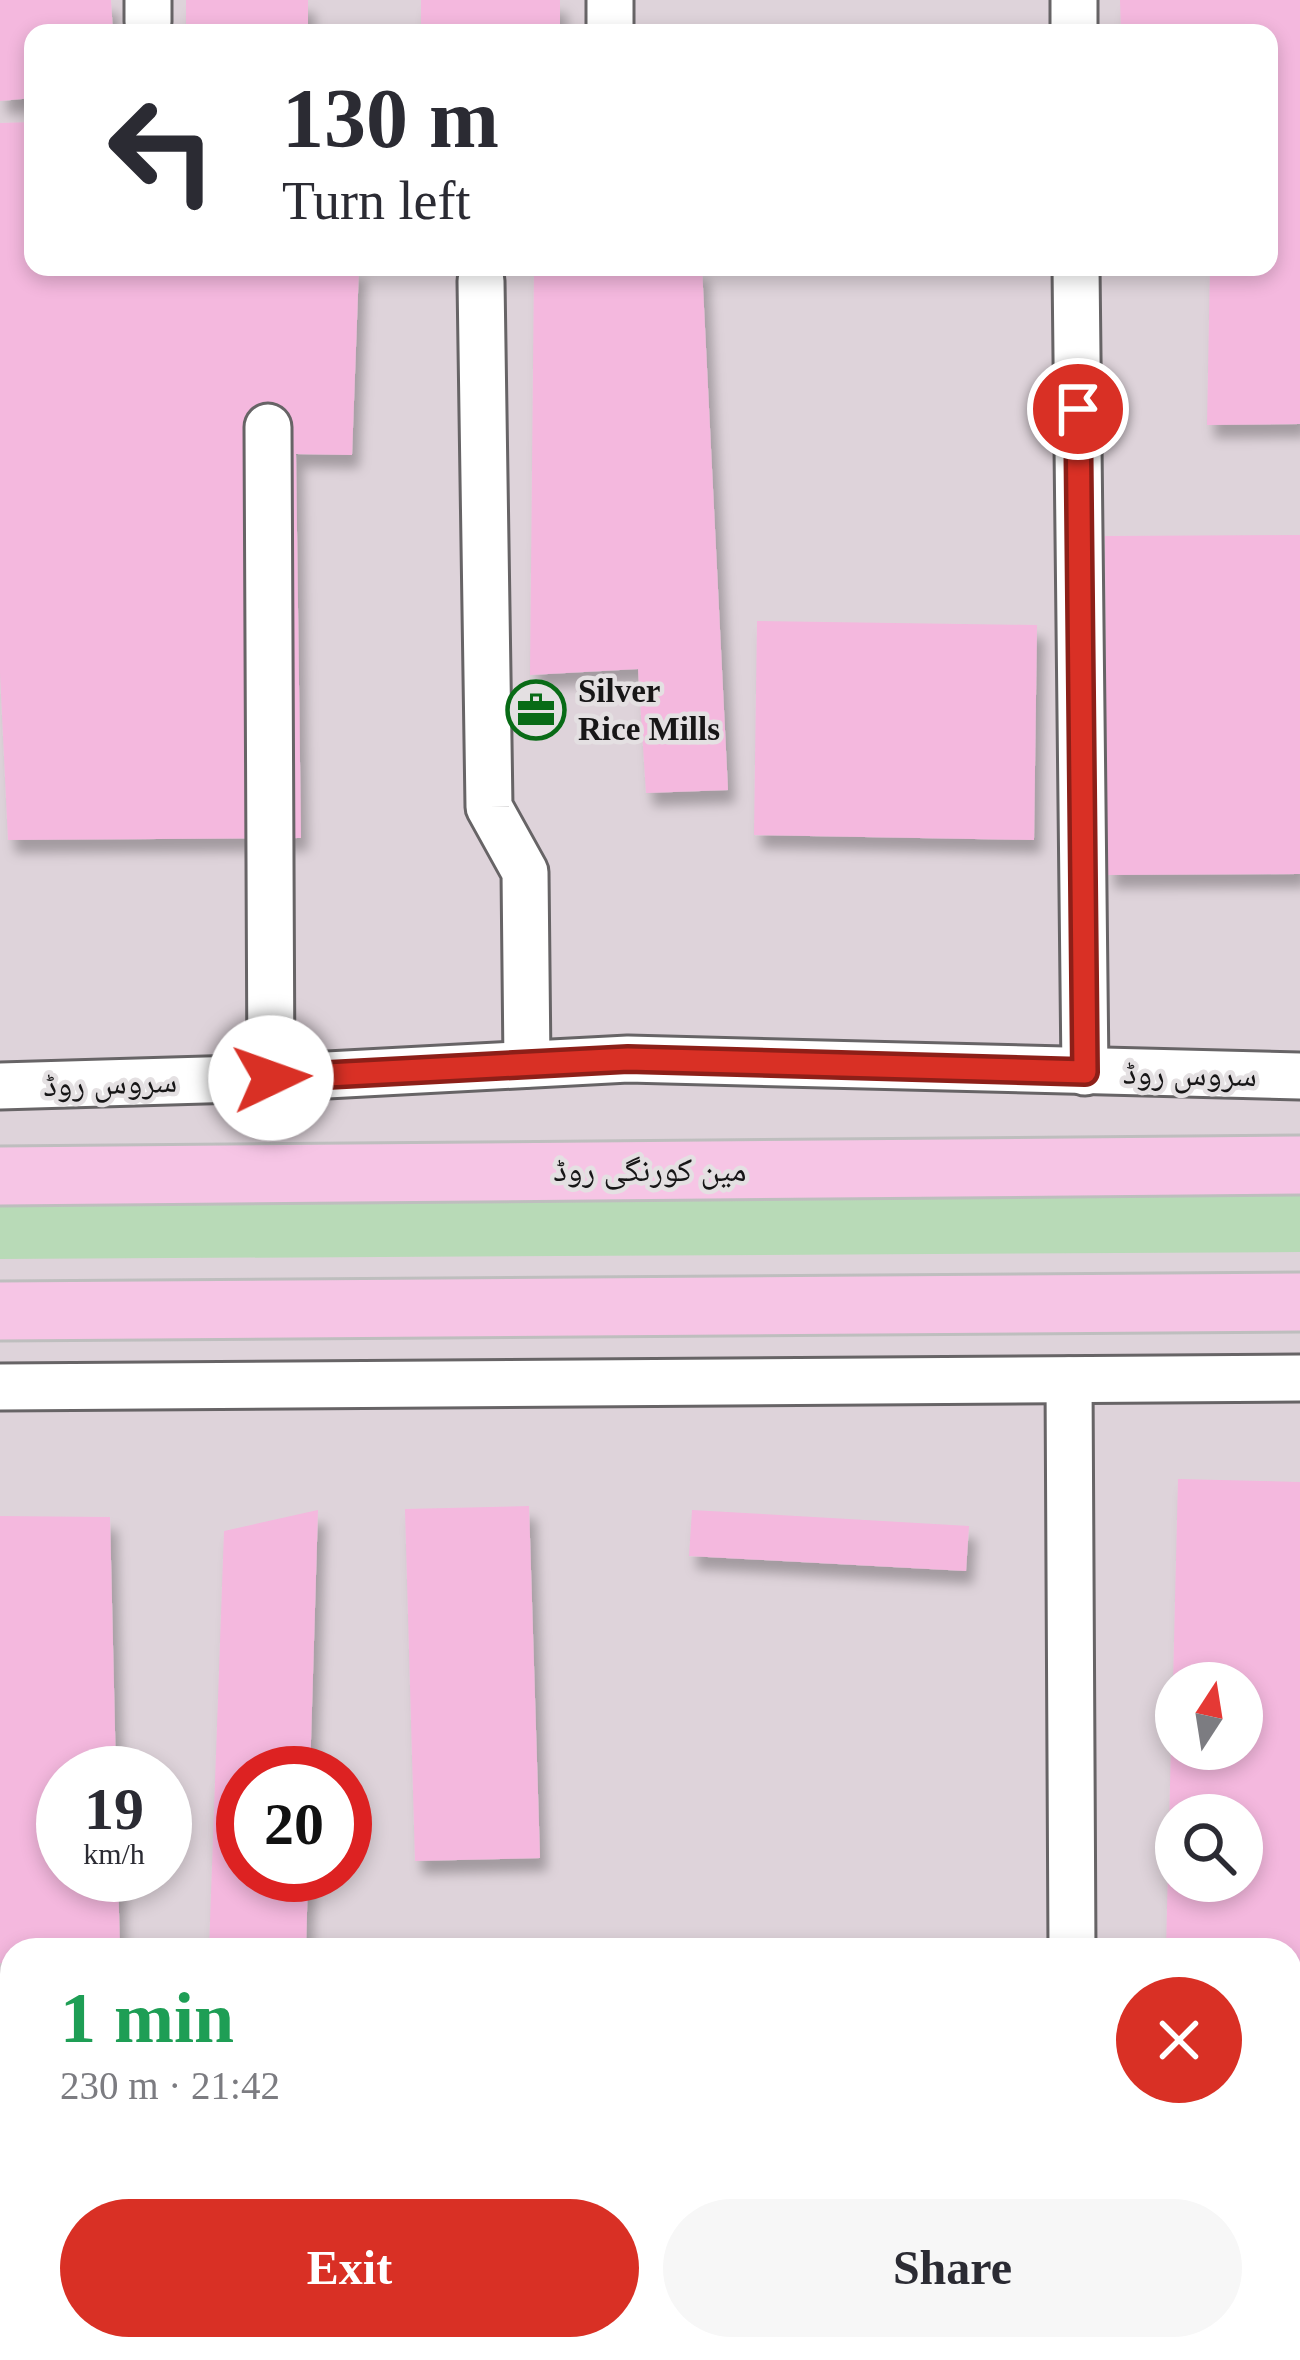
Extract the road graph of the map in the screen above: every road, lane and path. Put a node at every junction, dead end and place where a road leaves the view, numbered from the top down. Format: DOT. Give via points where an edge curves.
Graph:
graph roads {
  1 [pos="1076,276"];
  2 [pos="481,281"];
  3 [pos="268,427"];
  4 [pos="527,1064"];
  5 [pos="1085,1072"];
  6 [pos="1300,1076"];
  7 [pos="271,1078"];
  8 [pos="0,1087"];
  9 [pos="1300,1165"];
  10 [pos="0,1176"];
  11 [pos="1300,1303"];
  12 [pos="0,1311"];
  13 [pos="1300,1378"];
  14 [pos="1069,1380"];
  15 [pos="0,1387"];
  16 [pos="1072,1938"];
  1 -- 5 [label="street"];
  2 -- 4 [label="street" via="489,807 525,872"];
  3 -- 7 [label="street"];
  4 -- 5 [label="street, سروس روڈ" via="628,1059"];
  4 -- 7 [label="street, سروس روڈ"];
  5 -- 6 [label="street, سروس روڈ"];
  7 -- 8 [label="street, سروس روڈ"];
  9 -- 10 [label="main road, مین کورنگی روڈ"];
  11 -- 12 [label="main road"];
  13 -- 14 [label="street"];
  14 -- 15 [label="street"];
  14 -- 16 [label="street"];
}
